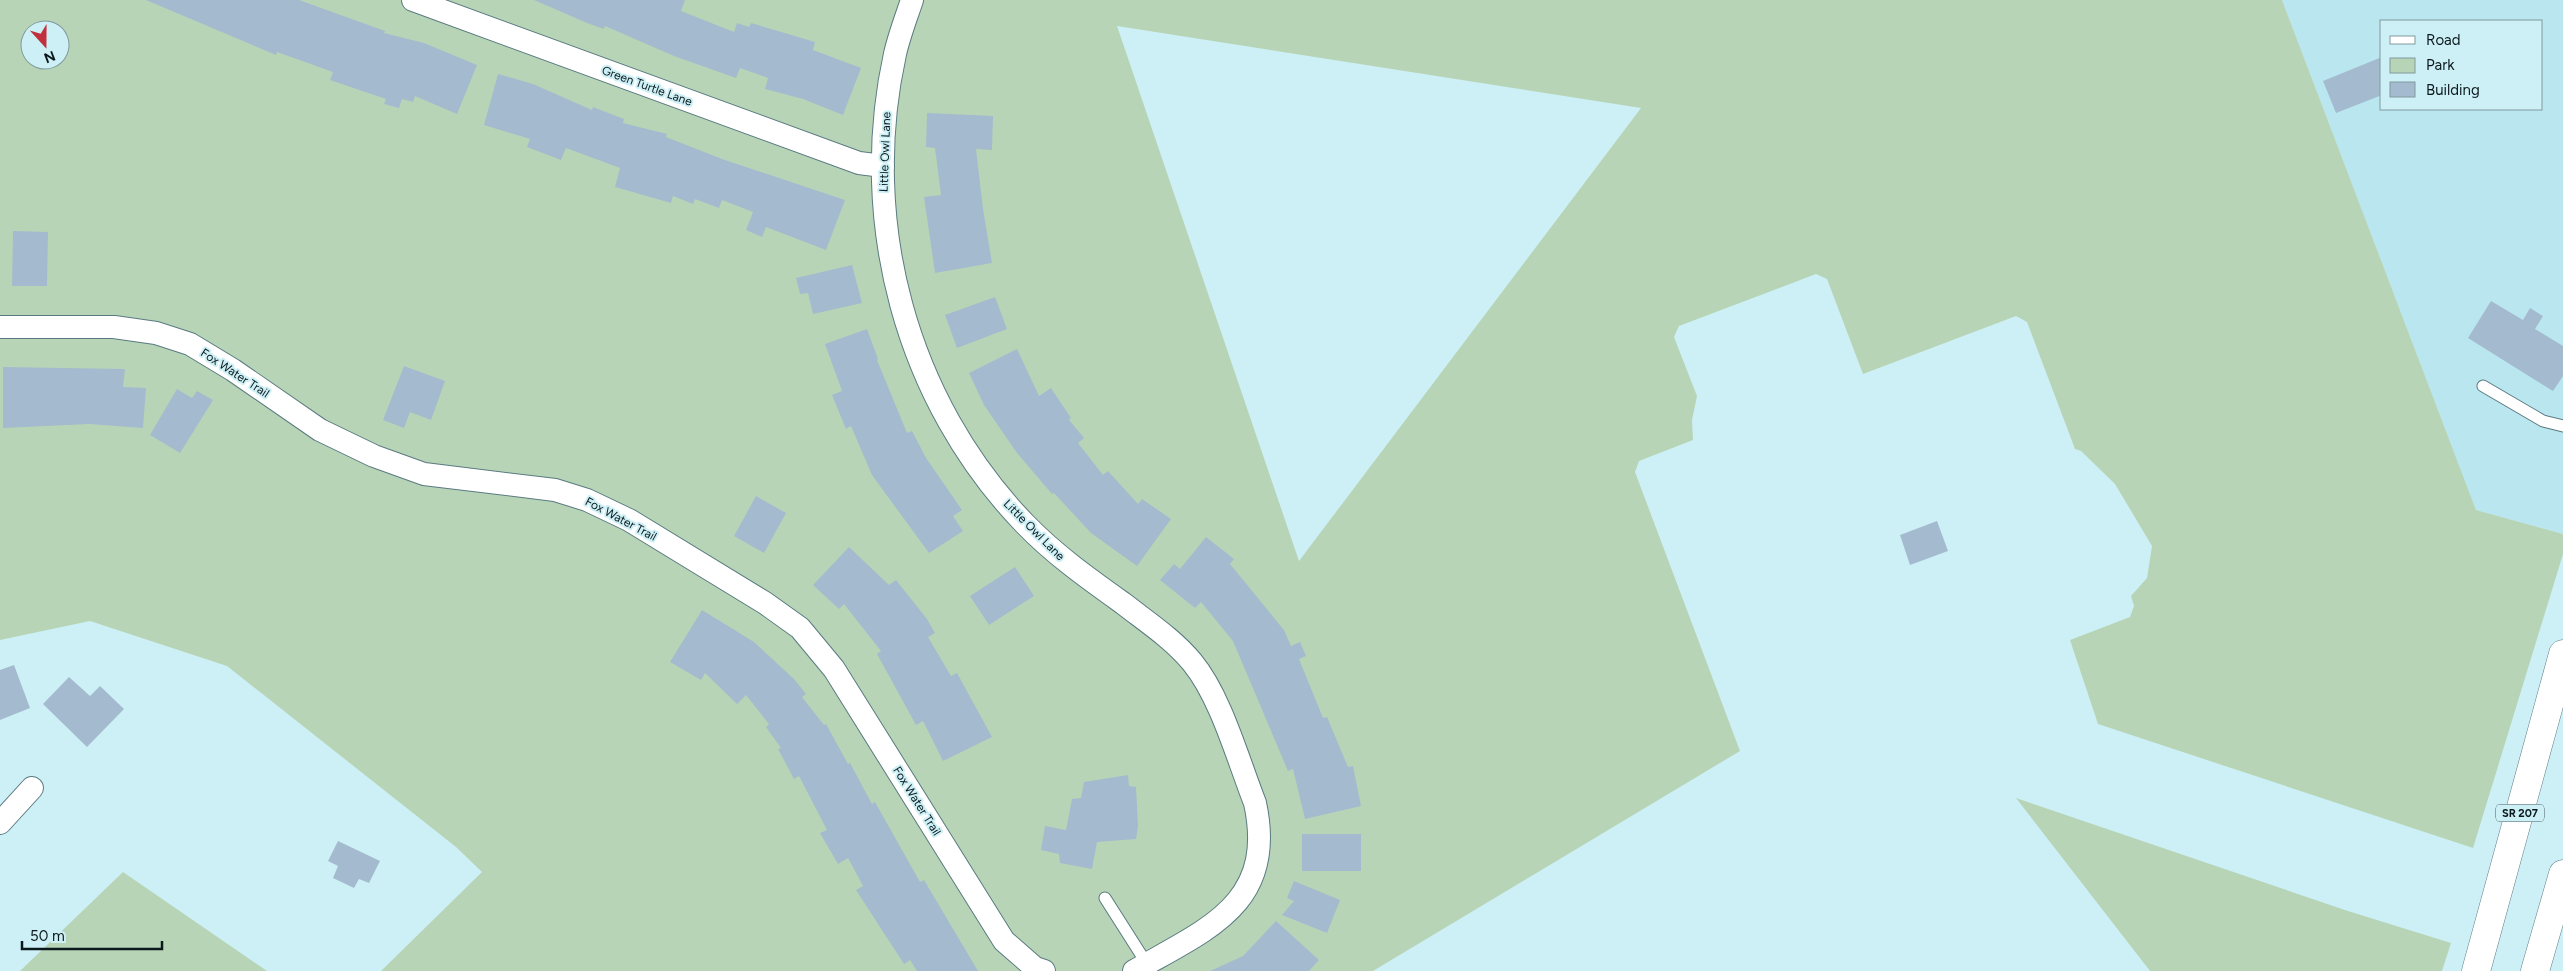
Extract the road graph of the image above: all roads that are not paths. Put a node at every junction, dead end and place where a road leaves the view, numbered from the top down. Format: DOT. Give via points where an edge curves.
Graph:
graph roads {
  1 [pos="413,0"];
  2 [pos="912,0"];
  3 [pos="883,166"];
  4 [pos="0,327"];
  5 [pos="2483,386"];
  6 [pos="2563,426"];
  7 [pos="2563,654"];
  8 [pos="32,788"];
  9 [pos="0,823"];
  10 [pos="2563,874"];
  11 [pos="1106,898"];
  12 [pos="1144,969"];
  13 [pos="1044,971"];
  14 [pos="2476,971"];
  15 [pos="2535,971"];
  1 -- 3 [label="street, Green Turtle Lane" via="850,160"];
  2 -- 3 [label="street, Little Owl Lane" via="895,53 885,118"];
  3 -- 12 [label="street, Little Owl Lane" via="882,195 889,251 901,309 925,376 949,424 981,472 1025,524 1066,562 1171,641 1192,663 1212,693 1255,803 1259,852 1249,883 1235,904 1215,925"];
  4 -- 13 [label="street, Fox Water Trail" via="114,327 156,333 190,344 320,430 374,456 424,474 555,490 587,500 629,520 765,603 800,628 834,669 1004,941 1035,968"];
  5 -- 6 [label="lane" via="2543,421"];
  7 -- 14 [label="highway, SR 207"];
  8 -- 9 [label="street"];
  10 -- 15 [label="highway"];
  11 -- 12 [label="lane"];
}
